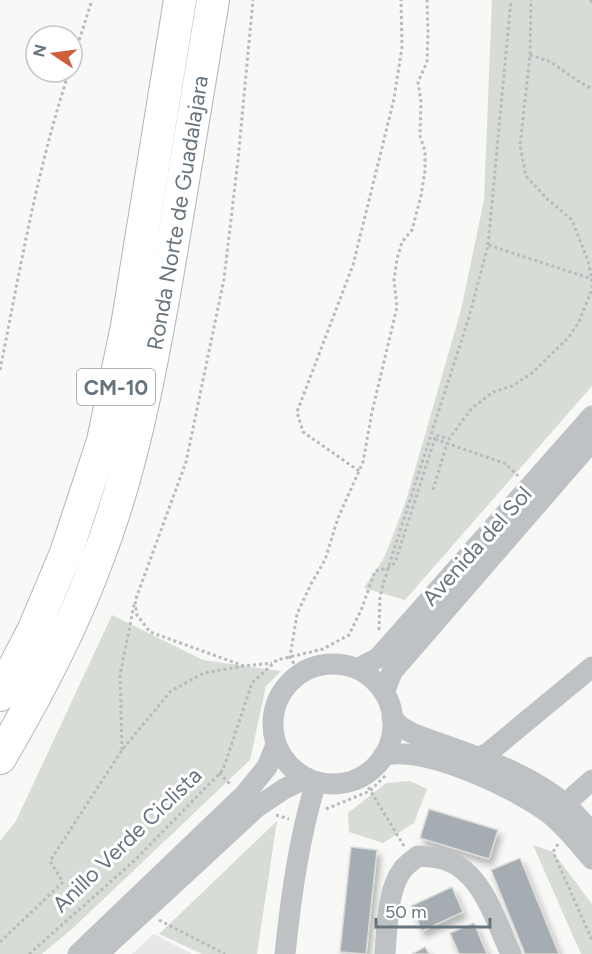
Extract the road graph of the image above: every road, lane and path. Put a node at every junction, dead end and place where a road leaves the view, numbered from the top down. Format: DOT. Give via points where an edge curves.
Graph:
graph roads {
  1 [pos="92,0"];
  2 [pos="180,0"];
  3 [pos="213,0"];
  4 [pos="253,0"];
  5 [pos="401,0"];
  6 [pos="427,0"];
  7 [pos="511,0"];
  8 [pos="531,0"];
  9 [pos="84,25"];
  10 [pos="530,55"];
  11 [pos="65,84"];
  12 [pos="592,89"];
  13 [pos="488,245"];
  14 [pos="592,279"];
  15 [pos="0,370"];
  16 [pos="592,416"];
  17 [pos="432,438"];
  18 [pos="592,441"];
  19 [pos="447,443"];
  20 [pos="359,471"];
  21 [pos="531,486"];
  22 [pos="434,490"];
  23 [pos="388,568"];
  24 [pos="135,601"];
  25 [pos="378,658"];
  26 [pos="273,663"];
  27 [pos="244,666"];
  28 [pos="295,666"];
  29 [pos="592,667"];
  30 [pos="357,669"];
  31 [pos="384,693"];
  32 [pos="0,695"];
  33 [pos="392,718"];
  34 [pos="276,745"];
  35 [pos="123,750"];
  36 [pos="383,756"];
  37 [pos="0,758"];
  38 [pos="477,758"];
  39 [pos="219,773"];
  40 [pos="362,777"];
  41 [pos="311,780"];
  42 [pos="592,780"];
  43 [pos="249,803"];
  44 [pos="565,804"];
  45 [pos="294,820"];
  46 [pos="566,831"];
  47 [pos="592,833"];
  48 [pos="592,859"];
  49 [pos="413,861"];
  50 [pos="144,912"];
  51 [pos="592,940"];
  52 [pos="0,942"];
  53 [pos="29,954"];
  54 [pos="78,954"];
  55 [pos="98,954"];
  56 [pos="225,954"];
  57 [pos="285,954"];
  58 [pos="385,954"];
  59 [pos="511,954"];
  1 -- 9 [label="path"];
  2 -- 32 [label="highway, Ronda Norte de Guadalajara / CM-10" via="125,336 103,441 66,553 34,629"];
  3 -- 37 [label="highway, Ronda Norte de Guadalajara / CM-10" via="162,310 134,445 77,610 29,709"];
  4 -- 24 [label="path" via="224,279 186,462"];
  5 -- 20 [label="path" via="402,47 394,99 353,265 297,412 303,432"];
  6 -- 20 [label="path" via="427,62 418,82 420,135 425,151 422,196 412,230 402,242 397,259 397,307"];
  7 -- 13 [label="path, Anillo Verde Ciclista"];
  8 -- 10 [label="path"];
  10 -- 12 [label="path" via="551,62"];
  10 -- 14 [label="path" via="520,146 526,176 572,220"];
  11 -- 15 [label="path" via="30,222"];
  13 -- 14 [label="path"];
  13 -- 17 [label="path, Anillo Verde Ciclista"];
  14 -- 17 [label="path" via="579,322 549,358 531,374 493,392 472,408 449,439 436,435"];
  16 -- 21 [label="street, Avenida del Sol"];
  17 -- 19 [label="path"];
  17 -- 23 [label="path, Anillo Verde Ciclista" via="399,554"];
  18 -- 31 [label="street, Avenida del Sol" via="392,672"];
  19 -- 21 [label="path" via="506,464"];
  19 -- 22 [label="path"];
  20 -- 28 [label="path" via="325,560 297,614"];
  21 -- 25 [label="street, Avenida del Sol"];
  23 -- 25 [label="path" via="380,596"];
  23 -- 28 [label="path, Anillo Verde Ciclista" via="375,571 349,635"];
  24 -- 27 [label="path" via="137,615 150,632"];
  24 -- 35 [label="path" via="120,675"];
  25 -- 30 [label="street, Avenida del Sol"];
  26 -- 27 [label="path"];
  26 -- 28 [label="path, Anillo Verde Ciclista"];
  26 -- 39 [label="path, Anillo Verde Ciclista" via="252,683"];
  27 -- 35 [label="path" via="204,673 171,691"];
  28 -- 30 [label="street" via="327,664"];
  28 -- 34 [label="street" via="274,714"];
  29 -- 38 [label="street"];
  30 -- 31 [label="street"];
  31 -- 33 [label="street"];
  33 -- 36 [label="street" via="389,744"];
  33 -- 38 [label="street" via="414,734"];
  34 -- 41 [label="street" via="293,770"];
  34 -- 43 [label="street"];
  35 -- 52 [label="path" via="50,861 63,882"];
  36 -- 40 [label="street"];
  36 -- 46 [label="street" via="407,753 471,772 530,800"];
  38 -- 44 [label="street" via="517,774"];
  39 -- 43 [label="path"];
  39 -- 53 [label="path, Anillo Verde Ciclista" via="134,861"];
  40 -- 41 [label="street" via="332,784"];
  40 -- 49 [label="path"];
  41 -- 43 [label="street"];
  41 -- 57 [label="street"];
  42 -- 44 [label="street"];
  43 -- 45 [label="path" via="268,823 276,815"];
  43 -- 50 [label="street"];
  43 -- 54 [label="street"];
  44 -- 47 [label="street"];
  46 -- 48 [label="street"];
  46 -- 51 [label="path" via="553,852"];
  49 -- 58 [label="street" via="403,869 396,884"];
  49 -- 59 [label="street" via="418,856 446,860 478,885"];
  50 -- 55 [label="street"];
  50 -- 56 [label="path"];
}
